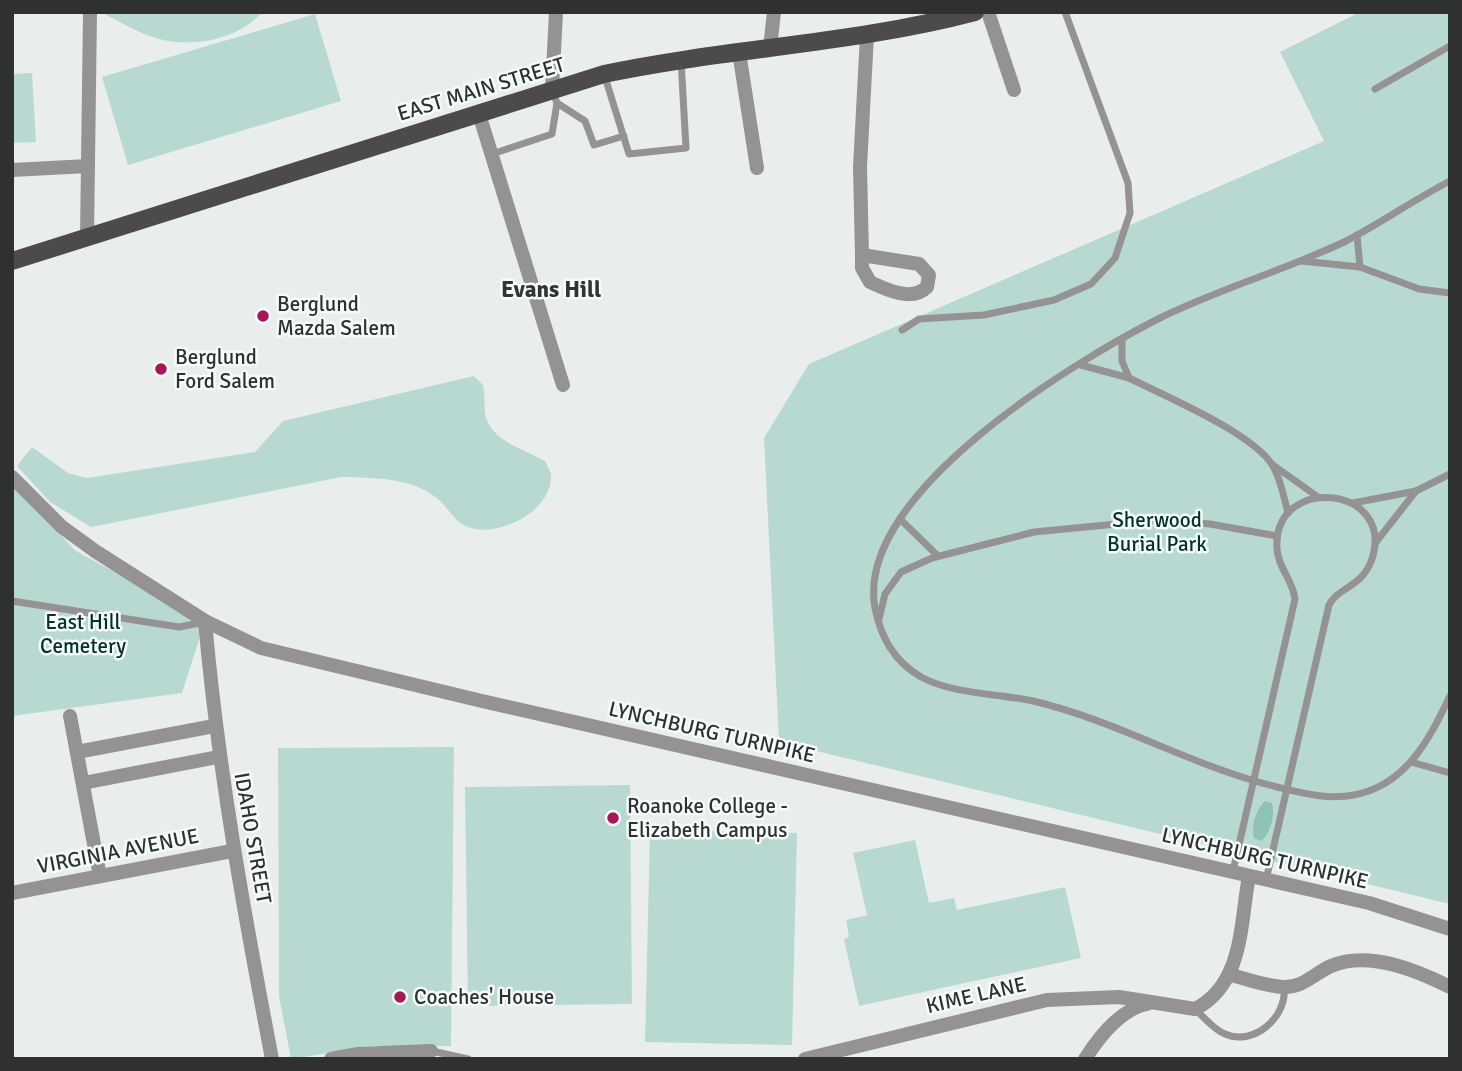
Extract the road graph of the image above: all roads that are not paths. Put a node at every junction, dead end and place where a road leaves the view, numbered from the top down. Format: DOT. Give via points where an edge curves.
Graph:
graph roads {
  1 [pos="90,12"];
  2 [pos="556,12"];
  3 [pos="774,12"];
  4 [pos="988,12"];
  5 [pos="1065,12"];
  6 [pos="974,13"];
  7 [pos="867,35"];
  8 [pos="1450,46"];
  9 [pos="770,48"];
  10 [pos="739,52"];
  11 [pos="680,59"];
  12 [pos="604,74"];
  13 [pos="1375,89"];
  14 [pos="1014,90"];
  15 [pos="555,97"];
  16 [pos="479,114"];
  17 [pos="624,136"];
  18 [pos="492,154"];
  19 [pos="88,166"];
  20 [pos="757,168"];
  21 [pos="12,170"];
  22 [pos="1450,181"];
  23 [pos="1357,235"];
  24 [pos="87,237"];
  25 [pos="862,255"];
  26 [pos="12,261"];
  27 [pos="1300,261"];
  28 [pos="1360,267"];
  29 [pos="1450,293"];
  30 [pos="902,330"];
  31 [pos="1122,339"];
  32 [pos="1081,365"];
  33 [pos="1129,379"];
  34 [pos="563,385"];
  35 [pos="1272,465"];
  36 [pos="1450,474"];
  37 [pos="12,477"];
  38 [pos="1416,491"];
  39 [pos="1318,497"];
  40 [pos="1353,503"];
  41 [pos="1288,513"];
  42 [pos="901,520"];
  43 [pos="1277,536"];
  44 [pos="1375,543"];
  45 [pos="938,556"];
  46 [pos="12,601"];
  47 [pos="205,621"];
  48 [pos="878,623"];
  49 [pos="1450,696"];
  50 [pos="70,716"];
  51 [pos="214,726"];
  52 [pos="77,752"];
  53 [pos="218,757"];
  54 [pos="1411,762"];
  55 [pos="1450,773"];
  56 [pos="1254,781"];
  57 [pos="83,783"];
  58 [pos="1287,789"];
  59 [pos="232,851"];
  60 [pos="1233,872"];
  61 [pos="100,876"];
  62 [pos="1249,876"];
  63 [pos="1266,880"];
  64 [pos="12,893"];
  65 [pos="1450,929"];
  66 [pos="1231,975"];
  67 [pos="1284,987"];
  68 [pos="1450,987"];
  69 [pos="1159,1002"];
  70 [pos="1195,1009"];
  71 [pos="431,1051"];
  72 [pos="272,1059"];
  73 [pos="331,1059"];
  74 [pos="468,1059"];
  75 [pos="805,1059"];
  76 [pos="1085,1059"];
  1 -- 19 [label="street"];
  2 -- 15 [label="street"];
  3 -- 9 [label="street"];
  4 -- 14 [label="street"];
  5 -- 30 [label="lane" via="1128,183 1130,213 1115,258 1091,284 1054,300 984,315 919,319"];
  6 -- 7 [label="main road, EAST MAIN STREET"];
  7 -- 9 [label="main road, EAST MAIN STREET"];
  7 -- 25 [label="street" via="859,167"];
  8 -- 13 [label="lane"];
  9 -- 10 [label="main road, EAST MAIN STREET"];
  10 -- 11 [label="main road, EAST MAIN STREET"];
  10 -- 20 [label="street"];
  11 -- 12 [label="main road, EAST MAIN STREET"];
  11 -- 17 [label="lane" via="686,148 629,154"];
  12 -- 15 [label="main road, EAST MAIN STREET"];
  12 -- 17 [label="lane"];
  15 -- 16 [label="main road, EAST MAIN STREET"];
  15 -- 17 [label="lane" via="584,121 594,145"];
  15 -- 18 [label="lane" via="552,134"];
  16 -- 18 [label="street"];
  16 -- 24 [label="main road, EAST MAIN STREET"];
  18 -- 34 [label="street"];
  19 -- 21 [label="street"];
  19 -- 24 [label="street"];
  22 -- 23 [label="lane"];
  23 -- 27 [label="lane"];
  23 -- 28 [label="lane"];
  24 -- 26 [label="main road, EAST MAIN STREET"];
  25 -- 25 [label="street" via="862,268 870,282 905,294 927,287 929,275 919,264"];
  27 -- 28 [label="lane"];
  27 -- 31 [label="lane" via="1210,296"];
  28 -- 29 [label="lane" via="1419,289"];
  31 -- 32 [label="lane"];
  31 -- 33 [label="lane" via="1122,361"];
  32 -- 33 [label="lane"];
  32 -- 42 [label="lane" via="1003,414 923,490"];
  33 -- 35 [label="lane" via="1200,412"];
  35 -- 39 [label="lane"];
  35 -- 41 [label="lane"];
  36 -- 38 [label="lane"];
  37 -- 47 [label="street, LYNCHBURG TURNPIKE" via="62,527"];
  38 -- 40 [label="lane"];
  38 -- 44 [label="lane"];
  39 -- 40 [label="lane"];
  39 -- 41 [label="lane" via="1303,501"];
  40 -- 44 [label="lane" via="1370,522"];
  41 -- 43 [label="lane"];
  42 -- 45 [label="lane"];
  42 -- 48 [label="lane" via="874,579"];
  43 -- 45 [label="lane" via="1158,520 1034,532"];
  43 -- 56 [label="lane" via="1278,561 1296,599"];
  44 -- 58 [label="lane" via="1360,581 1329,605"];
  45 -- 48 [label="lane" via="901,572 885,594"];
  46 -- 47 [label="lane" via="179,627"];
  47 -- 51 [label="street, IDAHO STREET"];
  47 -- 60 [label="street, LYNCHBURG TURNPIKE" via="294,657"];
  48 -- 56 [label="lane" via="897,658 933,682 1093,718 1195,762"];
  49 -- 54 [label="lane" via="1430,737"];
  50 -- 52 [label="street"];
  51 -- 52 [label="street"];
  51 -- 53 [label="street, IDAHO STREET"];
  52 -- 57 [label="street"];
  53 -- 57 [label="street"];
  53 -- 59 [label="street, IDAHO STREET"];
  54 -- 55 [label="lane"];
  54 -- 58 [label="lane" via="1387,784 1354,795 1321,796"];
  56 -- 58 [label="lane"];
  56 -- 60 [label="lane"];
  57 -- 61 [label="street"];
  58 -- 63 [label="lane"];
  59 -- 61 [label="street, VIRGINIA AVENUE"];
  59 -- 72 [label="street, IDAHO STREET"];
  60 -- 62 [label="street, LYNCHBURG TURNPIKE"];
  61 -- 64 [label="street, VIRGINIA AVENUE"];
  62 -- 63 [label="street, LYNCHBURG TURNPIKE"];
  62 -- 66 [label="street"];
  63 -- 65 [label="street, LYNCHBURG TURNPIKE" via="1393,910"];
  66 -- 67 [label="street"];
  66 -- 70 [label="street" via="1216,997"];
  67 -- 68 [label="street" via="1310,980 1329,967 1366,959 1424,973"];
  67 -- 70 [label="lane" via="1281,1010 1253,1035 1223,1034"];
  69 -- 70 [label="street, KIME LANE"];
  69 -- 75 [label="street, KIME LANE" via="1119,997 1048,1000"];
  69 -- 76 [label="street, KIME LANE" via="1133,1007"];
  71 -- 73 [label="street"];
  71 -- 74 [label="lane"];
}
